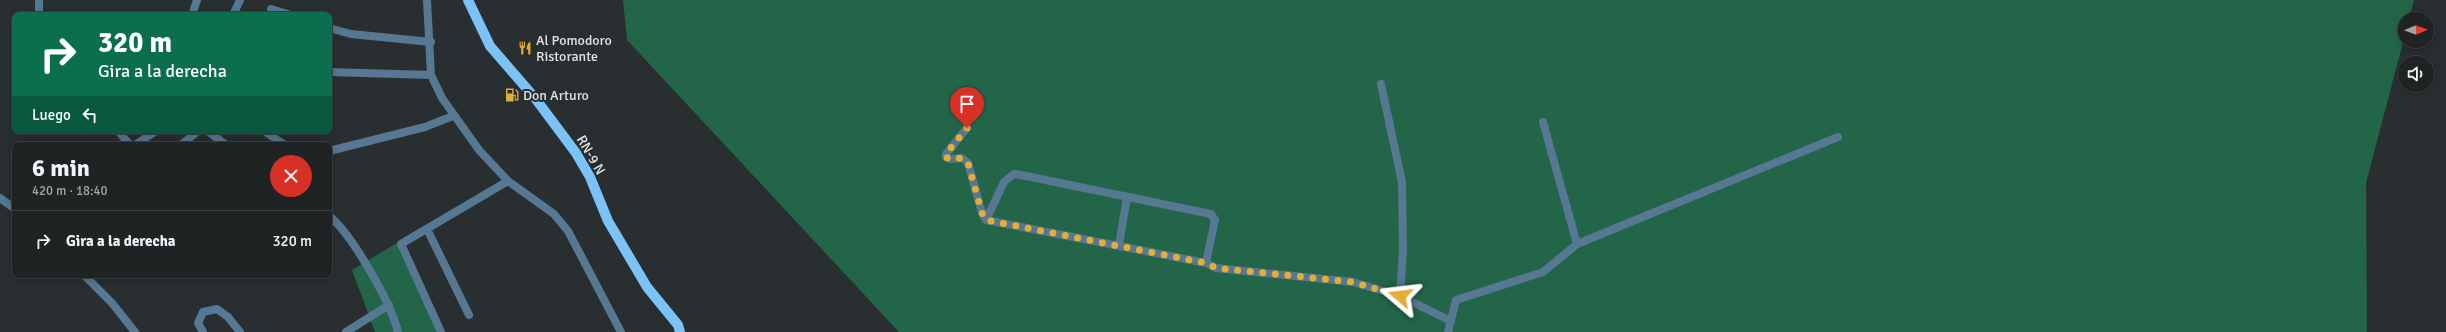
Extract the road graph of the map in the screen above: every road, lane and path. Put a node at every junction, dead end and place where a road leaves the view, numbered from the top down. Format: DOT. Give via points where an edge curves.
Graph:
graph roads {
  1 [pos="39,0"];
  2 [pos="190,0"];
  3 [pos="197,0"];
  4 [pos="240,0"];
  5 [pos="427,0"];
  6 [pos="468,0"];
  7 [pos="271,9"];
  8 [pos="39,12"];
  9 [pos="191,12"];
  10 [pos="192,12"];
  11 [pos="234,12"];
  12 [pos="281,12"];
  13 [pos="332,29"];
  14 [pos="431,42"];
  15 [pos="332,72"];
  16 [pos="431,75"];
  17 [pos="1381,84"];
  18 [pos="453,116"];
  19 [pos="1543,122"];
  20 [pos="967,128"];
  21 [pos="121,134"];
  22 [pos="151,134"];
  23 [pos="194,134"];
  24 [pos="212,134"];
  25 [pos="268,134"];
  26 [pos="1838,137"];
  27 [pos="127,142"];
  28 [pos="139,142"];
  29 [pos="185,142"];
  30 [pos="222,142"];
  31 [pos="280,142"];
  32 [pos="332,150"];
  33 [pos="508,181"];
  34 [pos="1128,197"];
  35 [pos="0,198"];
  36 [pos="12,207"];
  37 [pos="332,220"];
  38 [pos="986,220"];
  39 [pos="427,229"];
  40 [pos="1577,244"];
  41 [pos="1119,245"];
  42 [pos="1206,263"];
  43 [pos="87,278"];
  44 [pos="1400,296"];
  45 [pos="389,305"];
  46 [pos="469,315"];
  47 [pos="1451,321"];
  48 [pos="135,332"];
  49 [pos="202,332"];
  50 [pos="240,332"];
  51 [pos="346,332"];
  52 [pos="398,332"];
  53 [pos="441,332"];
  54 [pos="621,332"];
  55 [pos="680,332"];
  56 [pos="1448,332"];
  1 -- 8 [label="street"];
  2 -- 9 [label="street"];
  3 -- 10 [label="street"];
  4 -- 11 [label="street"];
  5 -- 14 [label="street"];
  6 -- 55 [label="main road, RN-9 N" via="490,46 535,98 576,153 590,177 608,221 647,287 678,325"];
  7 -- 12 [label="street"];
  13 -- 14 [label="street" via="351,34"];
  14 -- 16 [label="street"];
  15 -- 16 [label="street"];
  16 -- 18 [label="street"];
  17 -- 44 [label="street" via="1402,182 1404,251"];
  18 -- 32 [label="street" via="425,127"];
  18 -- 33 [label="street" via="479,150"];
  19 -- 40 [label="street"];
  20 -- 38 [label="street" via="946,157 962,158 968,163"];
  21 -- 27 [label="street"];
  22 -- 28 [label="street"];
  23 -- 29 [label="street"];
  24 -- 30 [label="street"];
  25 -- 31 [label="street"];
  26 -- 40 [label="street"];
  33 -- 39 [label="street"];
  33 -- 54 [label="street" via="554,214 568,231"];
  34 -- 38 [label="street" via="1014,174 1004,182"];
  34 -- 41 [label="street"];
  34 -- 42 [label="street" via="1214,216"];
  35 -- 36 [label="street"];
  37 -- 45 [label="street" via="350,241"];
  38 -- 41 [label="street"];
  39 -- 46 [label="street"];
  39 -- 53 [label="street" via="401,245"];
  40 -- 47 [label="street" via="1543,272 1456,300"];
  41 -- 42 [label="street"];
  42 -- 44 [label="street" via="1216,268 1353,282"];
  43 -- 48 [label="street"];
  44 -- 47 [label="street"];
  45 -- 51 [label="street"];
  45 -- 52 [label="street"];
  47 -- 56 [label="street"];
  49 -- 50 [label="street" via="198,323 203,312 218,309 228,316"];
}
